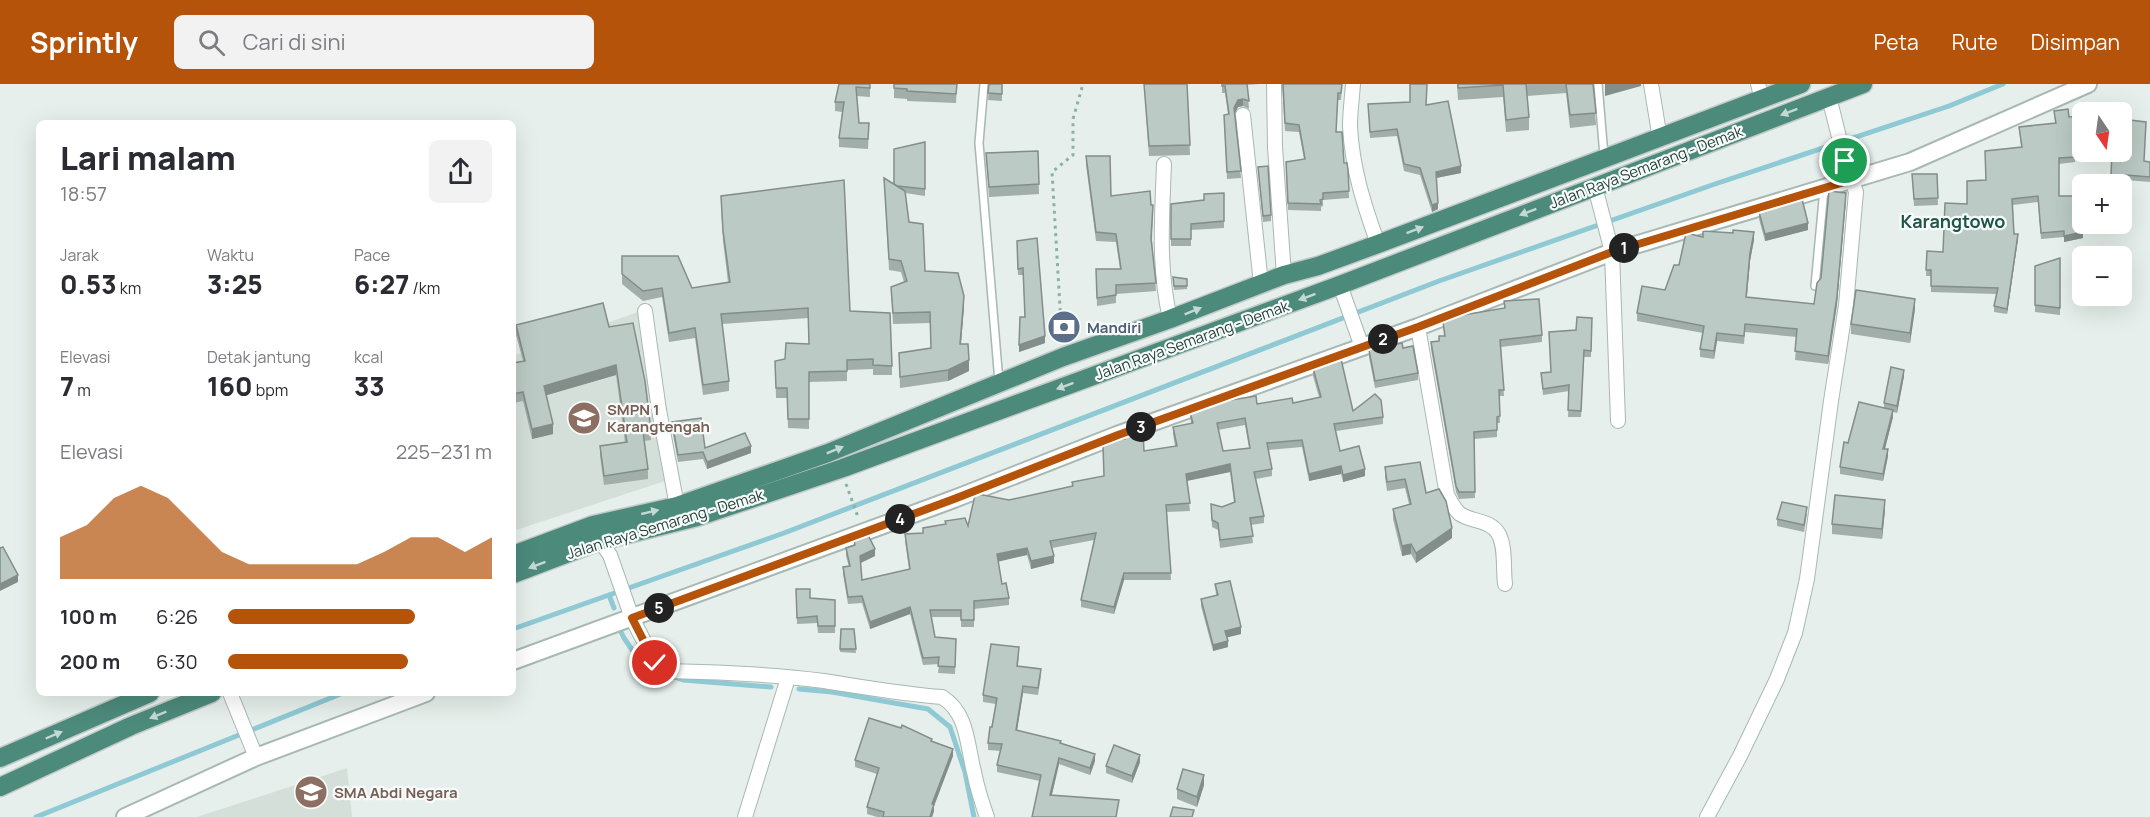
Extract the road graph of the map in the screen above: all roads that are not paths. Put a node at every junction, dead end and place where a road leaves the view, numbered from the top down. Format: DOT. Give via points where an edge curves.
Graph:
graph roads {
  1 [pos="984,84"];
  2 [pos="1274,84"];
  3 [pos="1353,84"];
  4 [pos="1598,84"];
  5 [pos="1651,84"];
  6 [pos="1801,84"];
  7 [pos="1863,84"];
  8 [pos="2088,84"];
  9 [pos="1760,92"];
  10 [pos="1829,97"];
  11 [pos="1243,115"];
  12 [pos="1660,139"];
  13 [pos="1604,158"];
  14 [pos="1164,164"];
  15 [pos="1851,180"];
  16 [pos="1824,189"];
  17 [pos="1597,193"];
  18 [pos="1493,200"];
  19 [pos="1501,222"];
  20 [pos="1378,244"];
  21 [pos="1611,249"];
  22 [pos="1284,275"];
  23 [pos="1261,284"];
  24 [pos="1815,286"];
  25 [pos="1342,289"];
  26 [pos="645,311"];
  27 [pos="1170,320"];
  28 [pos="1418,327"];
  29 [pos="1360,343"];
  30 [pos="999,385"];
  31 [pos="1618,421"];
  32 [pos="677,506"];
  33 [pos="605,548"];
  34 [pos="516,554"];
  35 [pos="516,573"];
  36 [pos="1504,584"];
  37 [pos="632,617"];
  38 [pos="516,660"];
  39 [pos="788,678"];
  40 [pos="143,696"];
  41 [pos="205,696"];
  42 [pos="231,696"];
  43 [pos="417,696"];
  44 [pos="254,752"];
  45 [pos="0,758"];
  46 [pos="0,787"];
  47 [pos="125,817"];
  48 [pos="745,817"];
  49 [pos="987,817"];
  50 [pos="1707,817"];
  1 -- 30 [label="lane" via="979,143"];
  2 -- 22 [label="street"];
  3 -- 20 [label="street" via="1350,124 1354,165 1361,199"];
  4 -- 13 [label="lane"];
  5 -- 12 [label="street"];
  6 -- 9 [label="highway, Jalan Raya Semarang - Demak"];
  7 -- 10 [label="highway, Jalan Raya Semarang - Demak"];
  8 -- 15 [label="street" via="1910,162"];
  9 -- 12 [label="highway, Jalan Raya Semarang - Demak"];
  10 -- 15 [label="street"];
  10 -- 17 [label="highway, Jalan Raya Semarang - Demak, one-way"];
  11 -- 23 [label="street"];
  12 -- 13 [label="highway, Jalan Raya Semarang - Demak"];
  13 -- 18 [label="highway, Jalan Raya Semarang - Demak"];
  14 -- 27 [label="street" via="1160,246"];
  15 -- 16 [label="street"];
  15 -- 50 [label="street" via="1856,192 1846,305 1795,633 1777,679"];
  16 -- 21 [label="street"];
  16 -- 24 [label="lane"];
  17 -- 19 [label="highway, Jalan Raya Semarang - Demak, one-way"];
  17 -- 21 [label="street"];
  18 -- 19 [label="highway"];
  20 -- 18 [label="highway, Jalan Raya Semarang - Demak, one-way"];
  19 -- 25 [label="highway, Jalan Raya Semarang - Demak"];
  20 -- 22 [label="highway, Jalan Raya Semarang - Demak"];
  21 -- 28 [label="street"];
  21 -- 31 [label="street"];
  22 -- 23 [label="highway, Jalan Raya Semarang - Demak"];
  27 -- 23 [label="highway, Jalan Raya Semarang - Demak, one-way"];
  25 -- 29 [label="street"];
  25 -- 33 [label="highway, Jalan Raya Semarang - Demak, one-way" via="843,468"];
  26 -- 32 [label="street"];
  27 -- 30 [label="highway, Jalan Raya Semarang - Demak" via="1063,357"];
  28 -- 29 [label="street"];
  28 -- 36 [label="street" via="1447,495 1461,515 1497,530"];
  29 -- 37 [label="street"];
  32 -- 30 [label="highway, Jalan Raya Semarang - Demak, one-way" via="828,453"];
  34 -- 32 [label="highway, Jalan Raya Semarang - Demak, one-way" via="593,525"];
  33 -- 35 [label="highway, Jalan Raya Semarang - Demak, one-way"];
  33 -- 37 [label="street"];
  37 -- 38 [label="street"];
  37 -- 39 [label="street" via="659,668"];
  39 -- 48 [label="street"];
  39 -- 49 [label="street" via="947,700 965,726"];
  45 -- 40 [label="highway, one-way"];
  41 -- 46 [label="highway, one-way"];
  42 -- 44 [label="street"];
  43 -- 44 [label="street"];
  44 -- 47 [label="street"];
}
